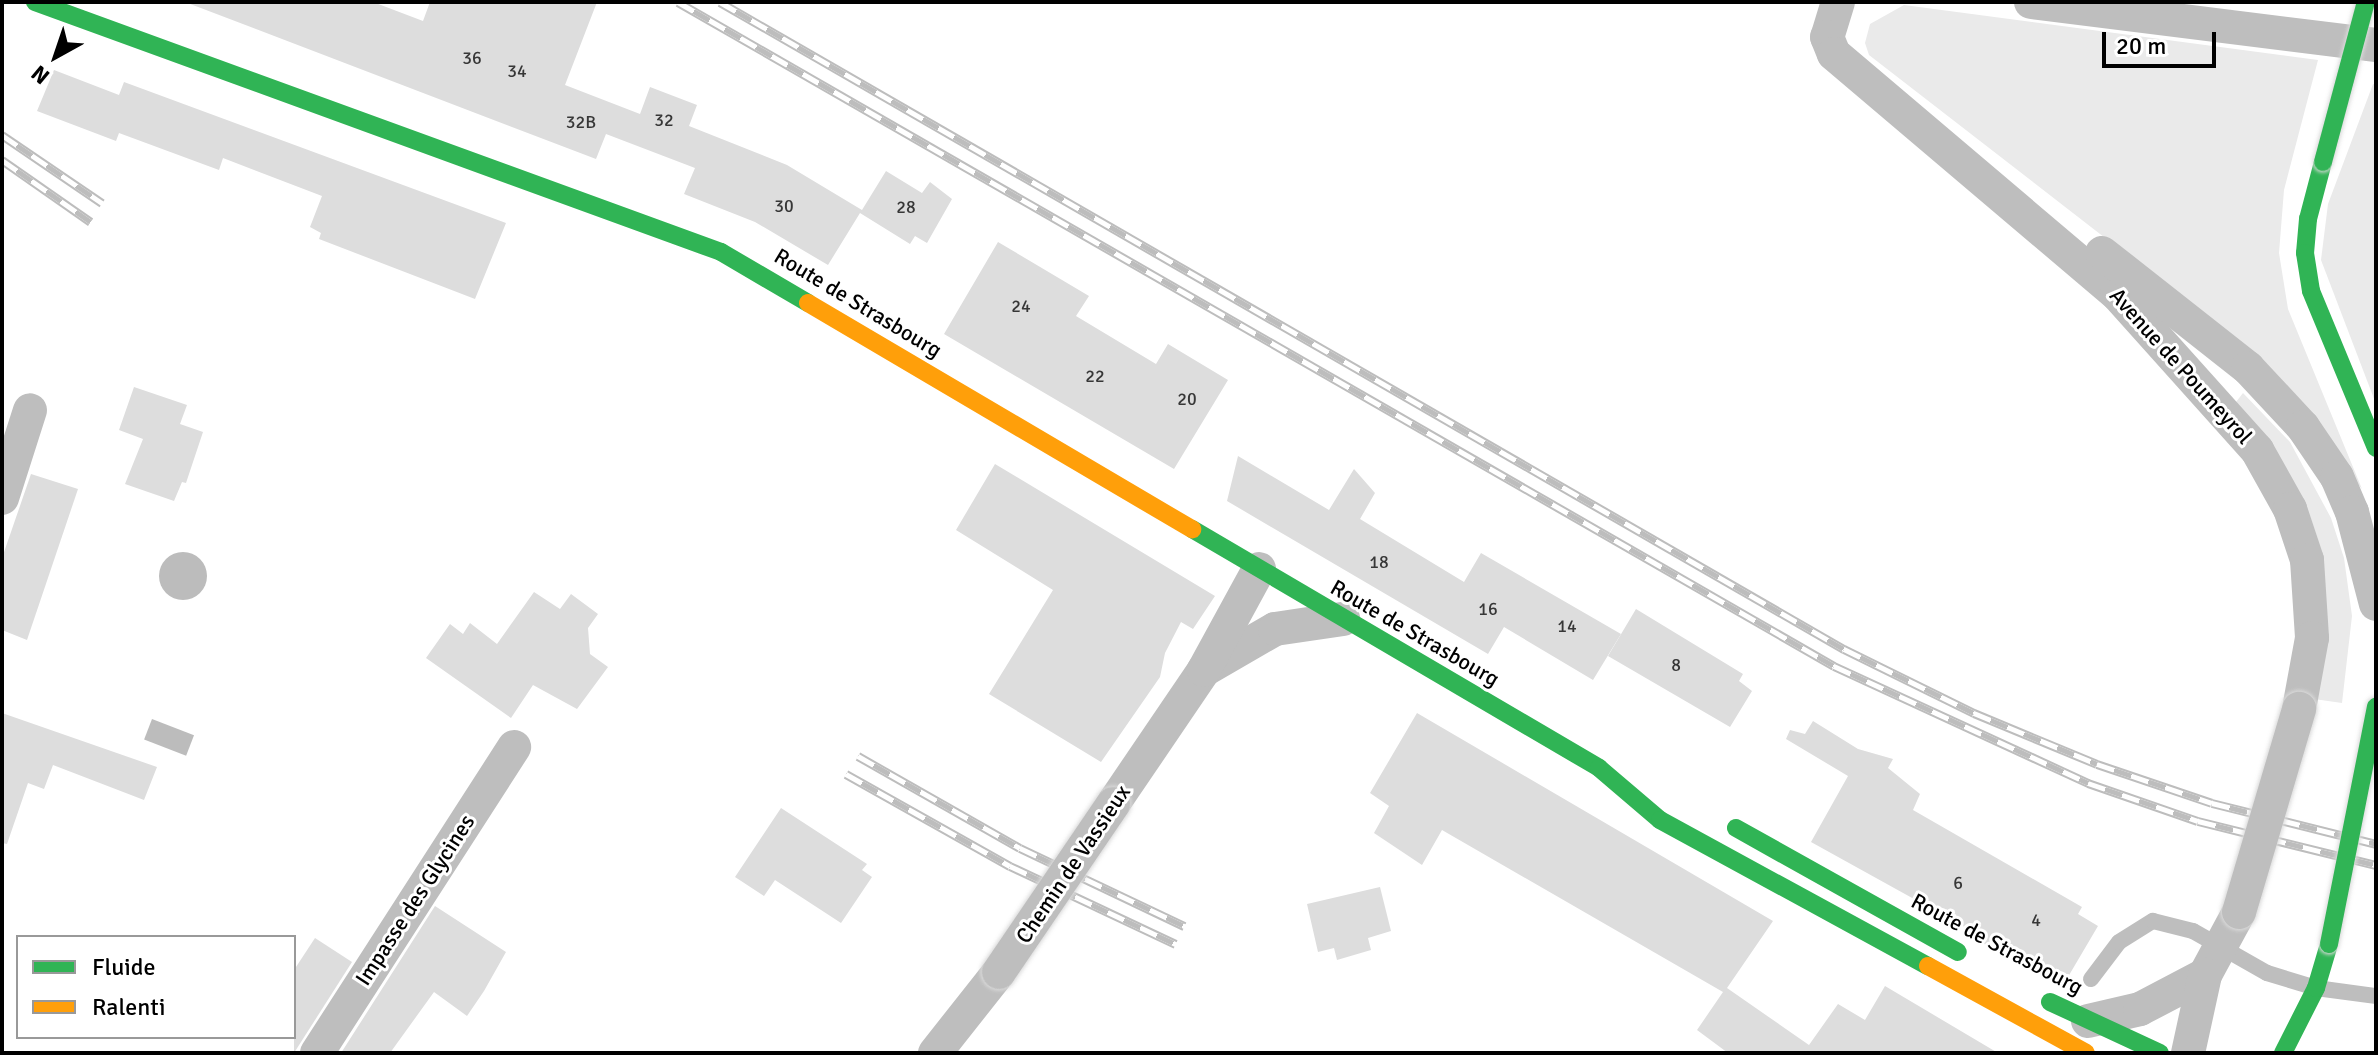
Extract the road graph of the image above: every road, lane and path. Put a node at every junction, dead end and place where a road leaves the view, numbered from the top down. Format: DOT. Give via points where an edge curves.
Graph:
graph roads {
  1 [pos="35,2"];
  2 [pos="1838,2"];
  3 [pos="2031,2"];
  4 [pos="2366,2"];
  5 [pos="2376,29"];
  6 [pos="2376,45"];
  7 [pos="1860,82"];
  8 [pos="2323,162"];
  9 [pos="30,410"];
  10 [pos="2376,448"];
  11 [pos="2,498"];
  12 [pos="1259,569"];
  13 [pos="2376,604"];
  14 [pos="1343,619"];
  15 [pos="1204,670"];
  16 [pos="2376,707"];
  17 [pos="514,747"];
  18 [pos="1599,768"];
  19 [pos="1641,780"];
  20 [pos="1715,816"];
  21 [pos="1972,959"];
  22 [pos="2213,963"];
  23 [pos="2091,979"];
  24 [pos="2316,988"];
  25 [pos="2026,989"];
  26 [pos="2376,996"];
  27 [pos="2087,1037"];
  28 [pos="317,1053"];
  29 [pos="935,1053"];
  30 [pos="2160,1053"];
  31 [pos="2188,1053"];
  32 [pos="2283,1053"];
  1 -- 12 [label="main road, Route de Strasbourg" via="682,234 760,273"];
  2 -- 7 [label="street, Avenue de Poumeyrol" via="1827,37 1834,54"];
  3 -- 6 [label="street"];
  4 -- 8 [label="main road, bridge"];
  5 -- 8 [label="main road, bridge"];
  7 -- 13 [label="street, Avenue de Poumeyrol" via="2084,239 2276,395 2337,477 2360,535"];
  7 -- 22 [label="street, Avenue de Poumeyrol, bridge" via="2117,294 2257,450 2290,509 2307,560 2312,638 2299,709 2239,912"];
  8 -- 10 [label="main road" via="2308,219 2305,253 2311,291"];
  9 -- 11 [label="street"];
  12 -- 14 [label="main road, Route de Strasbourg"];
  12 -- 15 [label="street, Chemin de Vassieux"];
  14 -- 15 [label="street, Chemin de Vassieux" via="1275,629"];
  14 -- 18 [label="main road, Route de Strasbourg"];
  15 -- 29 [label="street, Chemin de Vassieux, bridge" via="999,972"];
  16 -- 24 [label="main road, bridge"];
  17 -- 28 [label="street, Impasse des Glycines"];
  18 -- 19 [label="main road, Route de Strasbourg"];
  18 -- 27 [label="main road, Route de Strasbourg" via="1660,820"];
  20 -- 21 [label="main road, Route de Strasbourg"];
  22 -- 23 [label="lane" via="2193,931 2153,921 2119,942"];
  22 -- 24 [label="lane"];
  22 -- 27 [label="street"];
  22 -- 31 [label="street, Avenue de Poumeyrol"];
  24 -- 26 [label="lane"];
  24 -- 32 [label="main road"];
  25 -- 27 [label="main road, Route de Strasbourg"];
  27 -- 30 [label="main road, Route de Strasbourg"];
}
